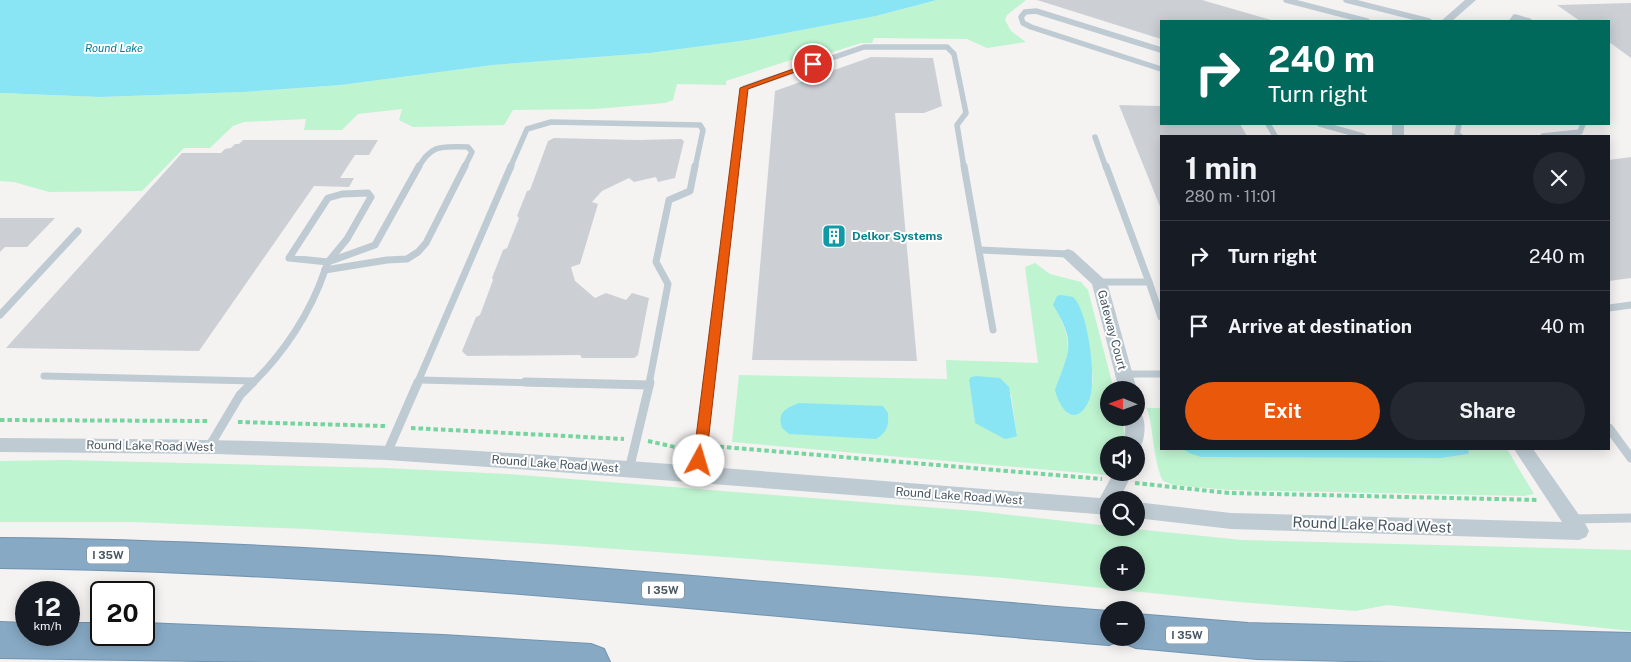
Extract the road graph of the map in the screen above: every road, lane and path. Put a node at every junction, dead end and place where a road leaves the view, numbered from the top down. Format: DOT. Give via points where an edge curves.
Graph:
graph roads {
  1 [pos="1286,0"];
  2 [pos="1346,0"];
  3 [pos="1472,0"];
  4 [pos="1363,20"];
  5 [pos="1425,20"];
  6 [pos="1447,20"];
  7 [pos="1513,20"];
  8 [pos="1526,20"];
  9 [pos="1160,50"];
  10 [pos="1160,68"];
  11 [pos="1324,125"];
  12 [pos="1583,125"];
  13 [pos="1359,135"];
  14 [pos="1552,135"];
  15 [pos="1095,137"];
  16 [pos="78,231"];
  17 [pos="980,250"];
  18 [pos="1068,254"];
  19 [pos="327,266"];
  20 [pos="1099,282"];
  21 [pos="1149,282"];
  22 [pos="1631,304"];
  23 [pos="1610,308"];
  24 [pos="1160,314"];
  25 [pos="0,315"];
  26 [pos="993,330"];
  27 [pos="1124,374"];
  28 [pos="1160,374"];
  29 [pos="44,376"];
  30 [pos="420,380"];
  31 [pos="254,381"];
  32 [pos="1126,381"];
  33 [pos="649,385"];
  34 [pos="0,420"];
  35 [pos="224,422"];
  36 [pos="399,427"];
  37 [pos="1610,429"];
  38 [pos="636,440"];
  39 [pos="0,445"];
  40 [pos="701,446"];
  41 [pos="209,447"];
  42 [pos="1524,450"];
  43 [pos="388,453"];
  44 [pos="1631,458"];
  45 [pos="628,470"];
  46 [pos="698,476"];
  47 [pos="1100,476"];
  48 [pos="1145,480"];
  49 [pos="1559,501"];
  50 [pos="1100,503"];
  51 [pos="1145,511"];
  52 [pos="1631,518"];
  53 [pos="1575,525"];
  54 [pos="0,553"];
  55 [pos="1100,627"];
  56 [pos="1145,632"];
  57 [pos="0,640"];
  58 [pos="1239,640"];
  59 [pos="1631,651"];
  60 [pos="591,662"];
  61 [pos="1494,662"];
  1 -- 4 [label="lane"];
  2 -- 5 [label="lane"];
  3 -- 6 [label="street"];
  7 -- 8 [label="lane" via="1515,17"];
  9 -- 10 [label="lane" via="1036,11 1025,12 1021,16 1031,27"];
  11 -- 13 [label="lane"];
  12 -- 14 [label="lane" via="1580,132"];
  15 -- 21 [label="lane"];
  16 -- 25 [label="lane"];
  17 -- 18 [label="lane"];
  17 -- 26 [label="lane"];
  17 -- 40 [label="lane" via="956,125 966,113 954,54 947,47 864,47 744,88"];
  18 -- 20 [label="street, Gateway Court"];
  19 -- 19 [label="lane" via="371,199 368,194 328,198 289,258"];
  19 -- 19 [label="lane" via="375,245 426,154 440,147 471,149 426,243 418,252 407,259"];
  19 -- 31 [label="lane" via="299,324 272,364"];
  20 -- 21 [label="lane"];
  20 -- 27 [label="street, Gateway Court"];
  21 -- 24 [label="lane"];
  22 -- 23 [label="lane"];
  27 -- 28 [label="lane"];
  27 -- 32 [label="street, Gateway Court"];
  29 -- 31 [label="lane"];
  30 -- 33 [label="lane"];
  30 -- 33 [label="lane" via="528,130 536,124 551,122 700,125 703,130 690,191 669,200 656,262 668,284"];
  30 -- 36 [label="lane"];
  31 -- 35 [label="lane" via="240,395"];
  33 -- 38 [label="lane"];
  34 -- 35 [label="path"];
  35 -- 36 [label="path"];
  35 -- 41 [label="lane"];
  36 -- 38 [label="path"];
  36 -- 43 [label="lane"];
  37 -- 44 [label="lane"];
  38 -- 40 [label="path" via="675,447"];
  38 -- 45 [label="lane"];
  39 -- 41 [label="street, Round Lake Road West"];
  40 -- 46 [label="lane"];
  40 -- 47 [label="path"];
  41 -- 43 [label="street, Round Lake Road West"];
  42 -- 49 [label="street"];
  43 -- 45 [label="street, Round Lake Road West"];
  45 -- 46 [label="street, Round Lake Road West"];
  46 -- 50 [label="street, Round Lake Road West"];
  48 -- 49 [label="path" via="1229,493"];
  49 -- 53 [label="street"];
  51 -- 53 [label="street, Round Lake Road West" via="1232,521"];
  52 -- 53 [label="lane"];
  54 -- 55 [label="highway, I 35W" via="135,555 375,566"];
  56 -- 58 [label="highway, I 35W"];
  57 -- 60 [label="highway" via="239,643"];
  58 -- 59 [label="highway"];
  58 -- 61 [label="highway, I 35W"];
}
